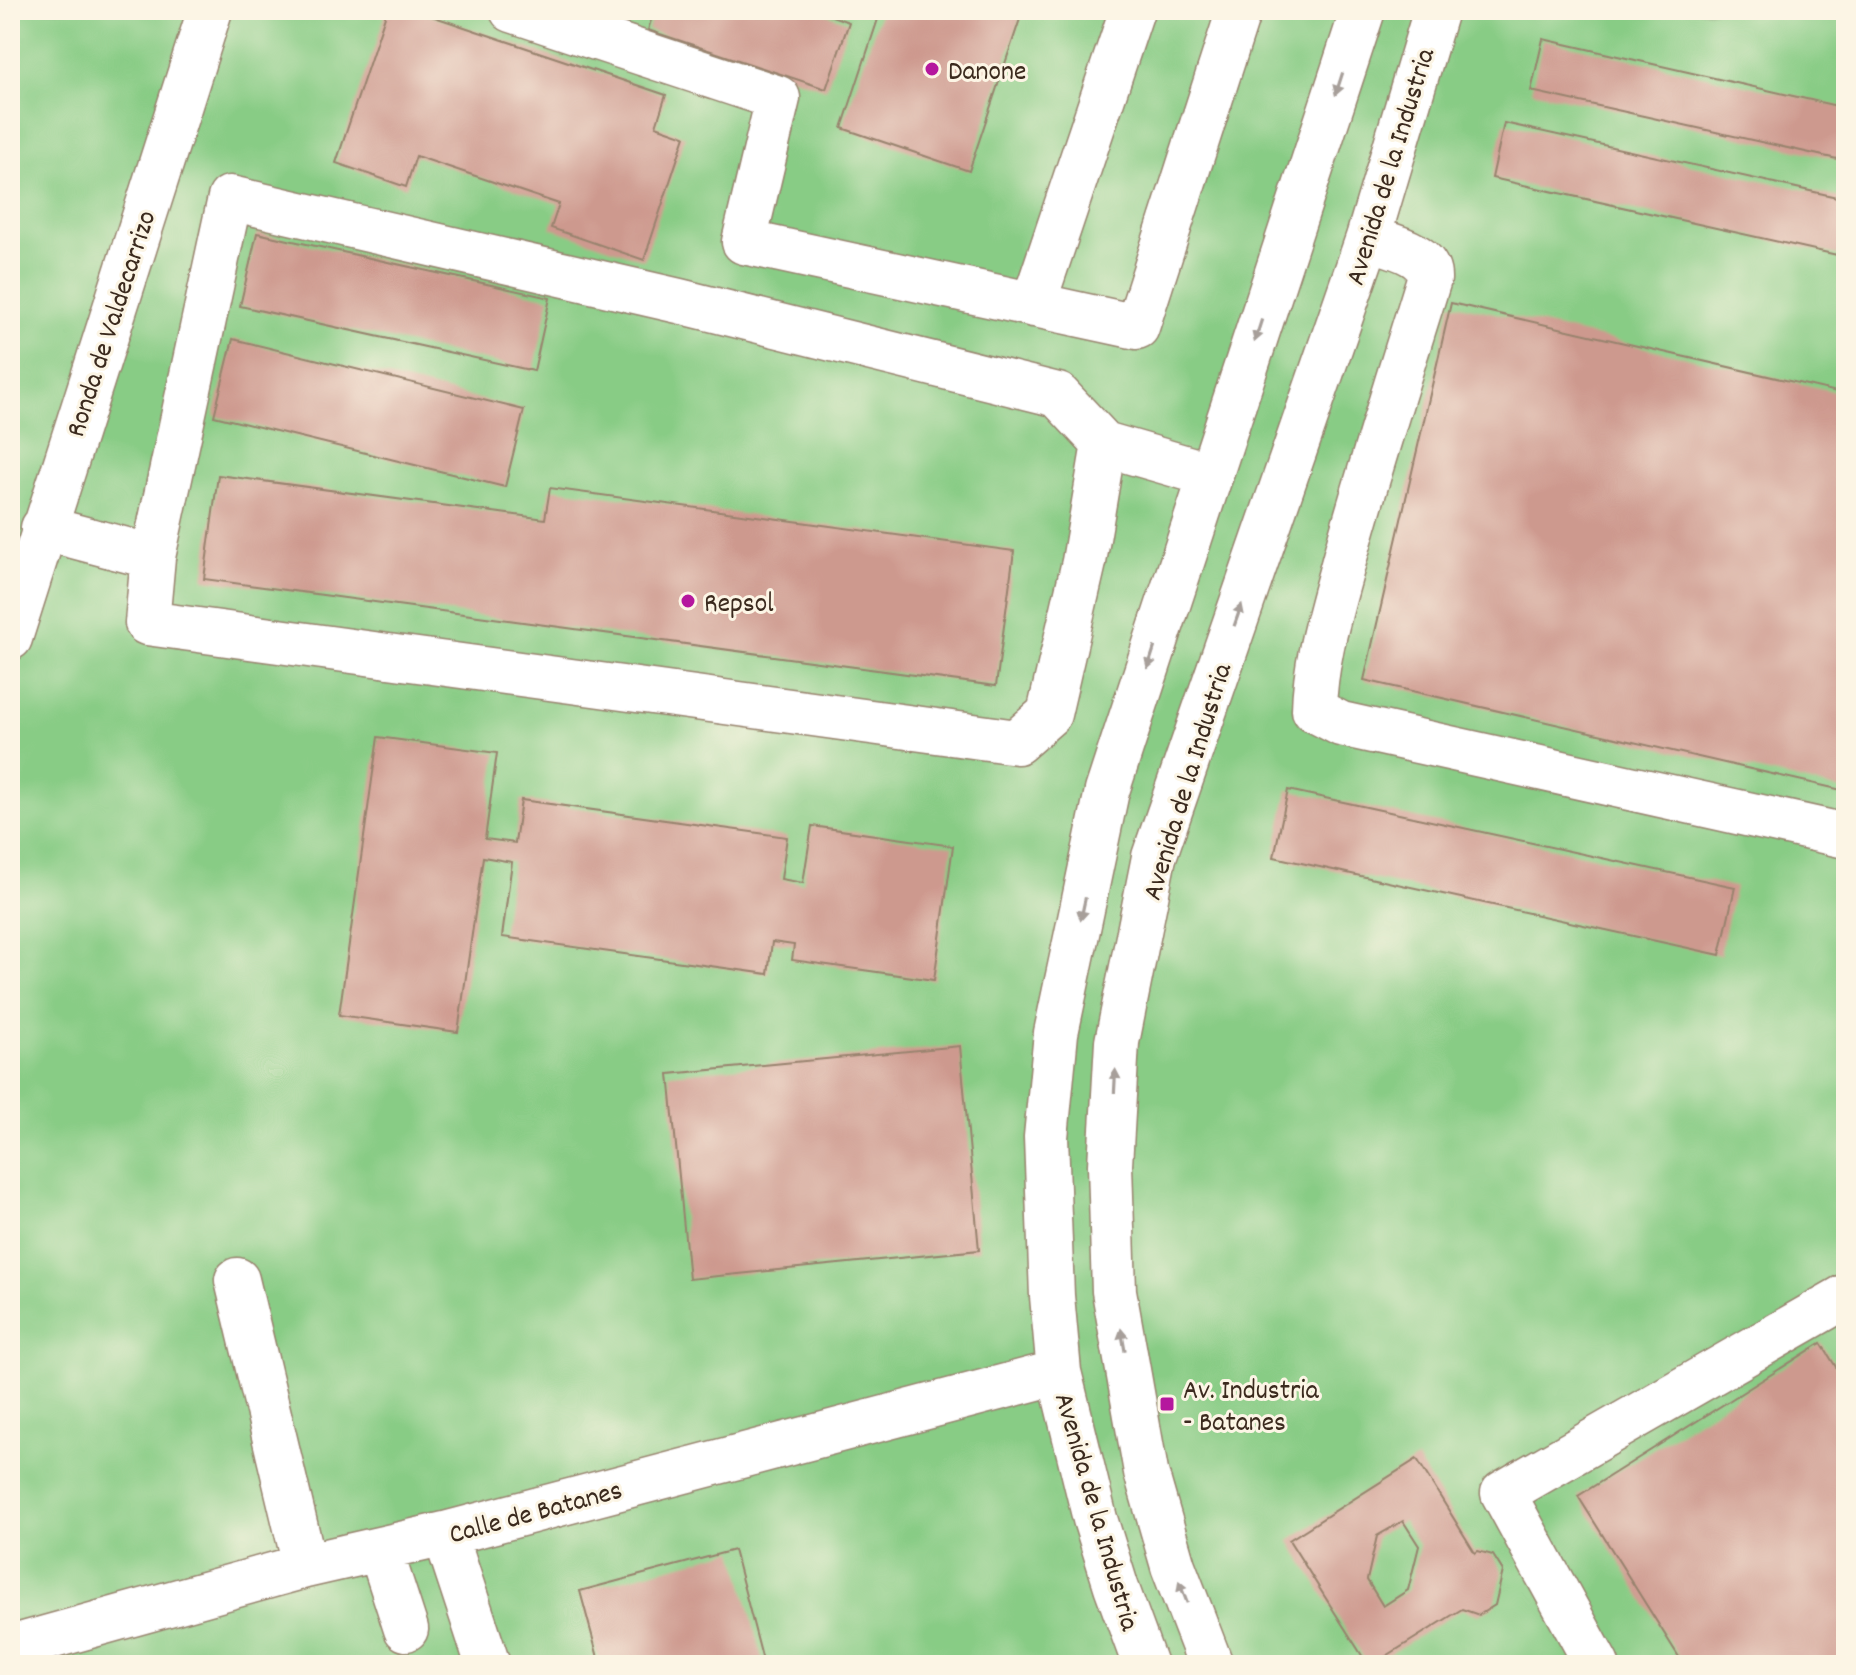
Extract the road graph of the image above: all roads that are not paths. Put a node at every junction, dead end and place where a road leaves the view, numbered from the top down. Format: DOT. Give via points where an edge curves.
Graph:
graph roads {
  1 [pos="210,10"];
  2 [pos="512,10"];
  3 [pos="1132,10"];
  4 [pos="1239,10"];
  5 [pos="1363,10"];
  6 [pos="1436,10"];
  7 [pos="1368,238"];
  8 [pos="1033,305"];
  9 [pos="1104,444"];
  10 [pos="1211,475"];
  11 [pos="43,528"];
  12 [pos="153,557"];
  13 [pos="10,638"];
  14 [pos="1846,836"];
  15 [pos="237,1280"];
  16 [pos="1846,1296"];
  17 [pos="1059,1372"];
  18 [pos="445,1534"];
  19 [pos="380,1549"];
  20 [pos="305,1566"];
  21 [pos="406,1629"];
  22 [pos="10,1648"];
  23 [pos="488,1665"];
  24 [pos="1145,1665"];
  25 [pos="1211,1665"];
  26 [pos="1597,1665"];
  1 -- 11 [label="street, Ronda de Valdecarrizo"];
  2 -- 8 [label="street" via="778,98 744,242"];
  3 -- 8 [label="street"];
  4 -- 8 [label="street" via="1137,327"];
  5 -- 10 [label="street, Avenida de la Industria, one-way"];
  6 -- 7 [label="street, Avenida de la Industria"];
  7 -- 14 [label="street" via="1420,259 1429,279 1341,574 1324,638 1314,710 1341,724"];
  25 -- 7 [label="street, Avenida de la Industria, one-way" via="1173,1566 1146,1472 1114,1291 1110,1165 1117,1042 1154,857"];
  9 -- 10 [label="street"];
  9 -- 12 [label="street" via="1049,714 1017,742 147,623"];
  9 -- 12 [label="street" via="1058,395 230,198"];
  10 -- 17 [label="street, Avenida de la Industria, one-way" via="1107,791 1056,1033 1046,1137"];
  11 -- 12 [label="street"];
  11 -- 13 [label="street, Ronda de Valdecarrizo"];
  15 -- 20 [label="street"];
  16 -- 26 [label="street" via="1503,1493"];
  17 -- 18 [label="street, Calle de Batanes"];
  17 -- 24 [label="street, Avenida de la Industria" via="1095,1519"];
  18 -- 19 [label="street, Calle de Batanes"];
  18 -- 23 [label="street"];
  19 -- 20 [label="street, Calle de Batanes"];
  19 -- 21 [label="street"];
  20 -- 22 [label="street, Calle de Batanes"];
}
